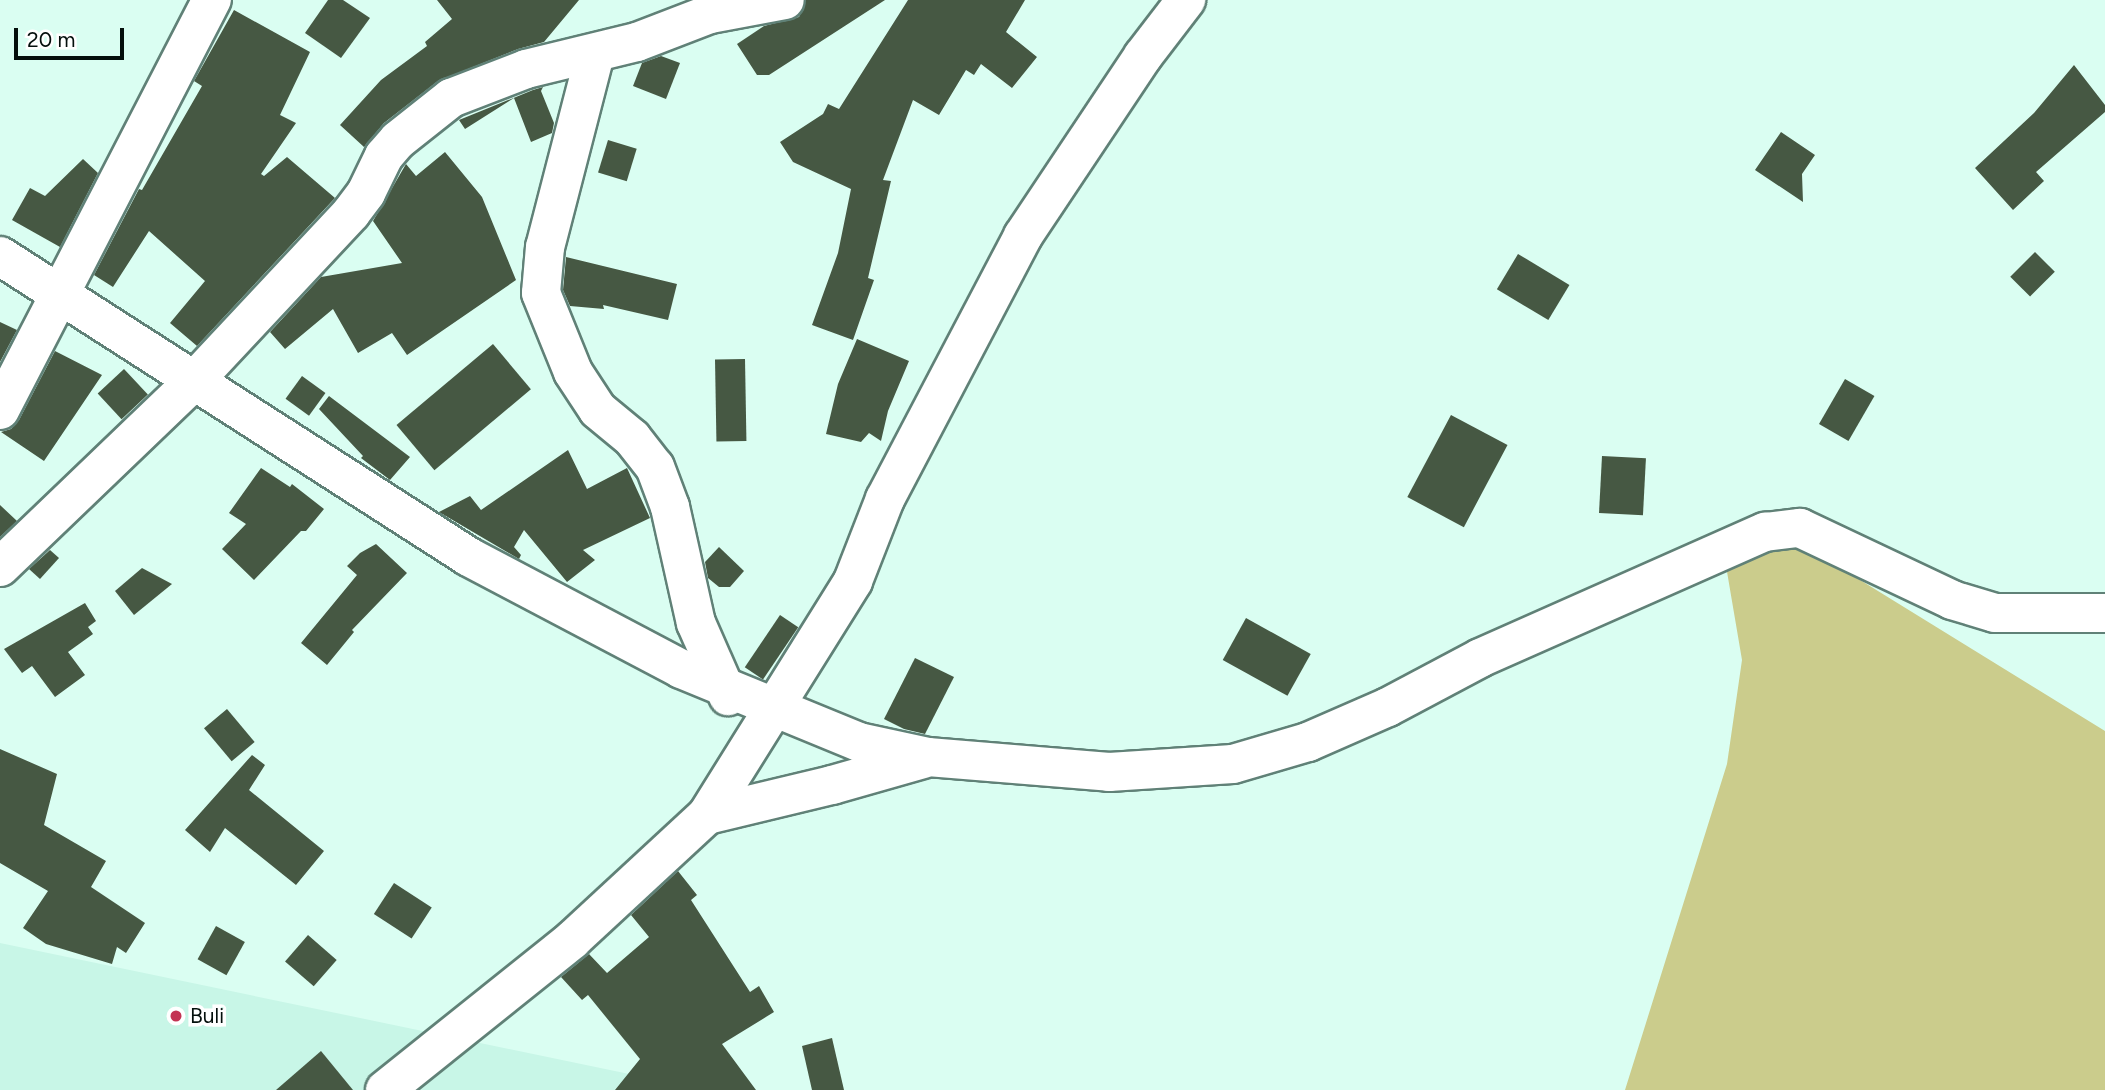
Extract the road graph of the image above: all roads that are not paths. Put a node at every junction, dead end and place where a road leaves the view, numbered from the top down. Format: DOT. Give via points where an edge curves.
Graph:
graph roads {
  1 [pos="212,0"];
  2 [pos="785,0"];
  3 [pos="1186,0"];
  4 [pos="595,54"];
  5 [pos="0,256"];
  6 [pos="59,292"];
  7 [pos="194,381"];
  8 [pos="0,410"];
  9 [pos="0,567"];
  10 [pos="2105,613"];
  11 [pos="721,685"];
  12 [pos="776,707"];
  13 [pos="928,757"];
  14 [pos="734,774"];
  15 [pos="707,815"];
  16 [pos="385,1090"];
  1 -- 6 [label="street"];
  2 -- 4 [label="street" via="710,14"];
  3 -- 12 [label="street" via="1143,56 1023,236 885,499 853,581"];
  4 -- 7 [label="street" via="526,69 451,98 398,140 351,213"];
  4 -- 11 [label="street" via="545,247 541,293 573,372 598,410 632,438 655,467 670,508 696,623"];
  5 -- 6 [label="street"];
  6 -- 7 [label="street"];
  6 -- 8 [label="street"];
  7 -- 9 [label="street"];
  7 -- 11 [label="street" via="469,557 681,669"];
  10 -- 13 [label="street" via="1994,613 1952,600 1800,528 1765,532 1480,658 1307,742 1233,764 1109,772"];
  11 -- 12 [label="street"];
  11 -- 14 [label="street" via="738,712 743,736"];
  12 -- 13 [label="street" via="859,742"];
  12 -- 14 [label="street"];
  13 -- 15 [label="street"];
  14 -- 15 [label="street"];
  15 -- 16 [label="street" via="572,940"];
}
